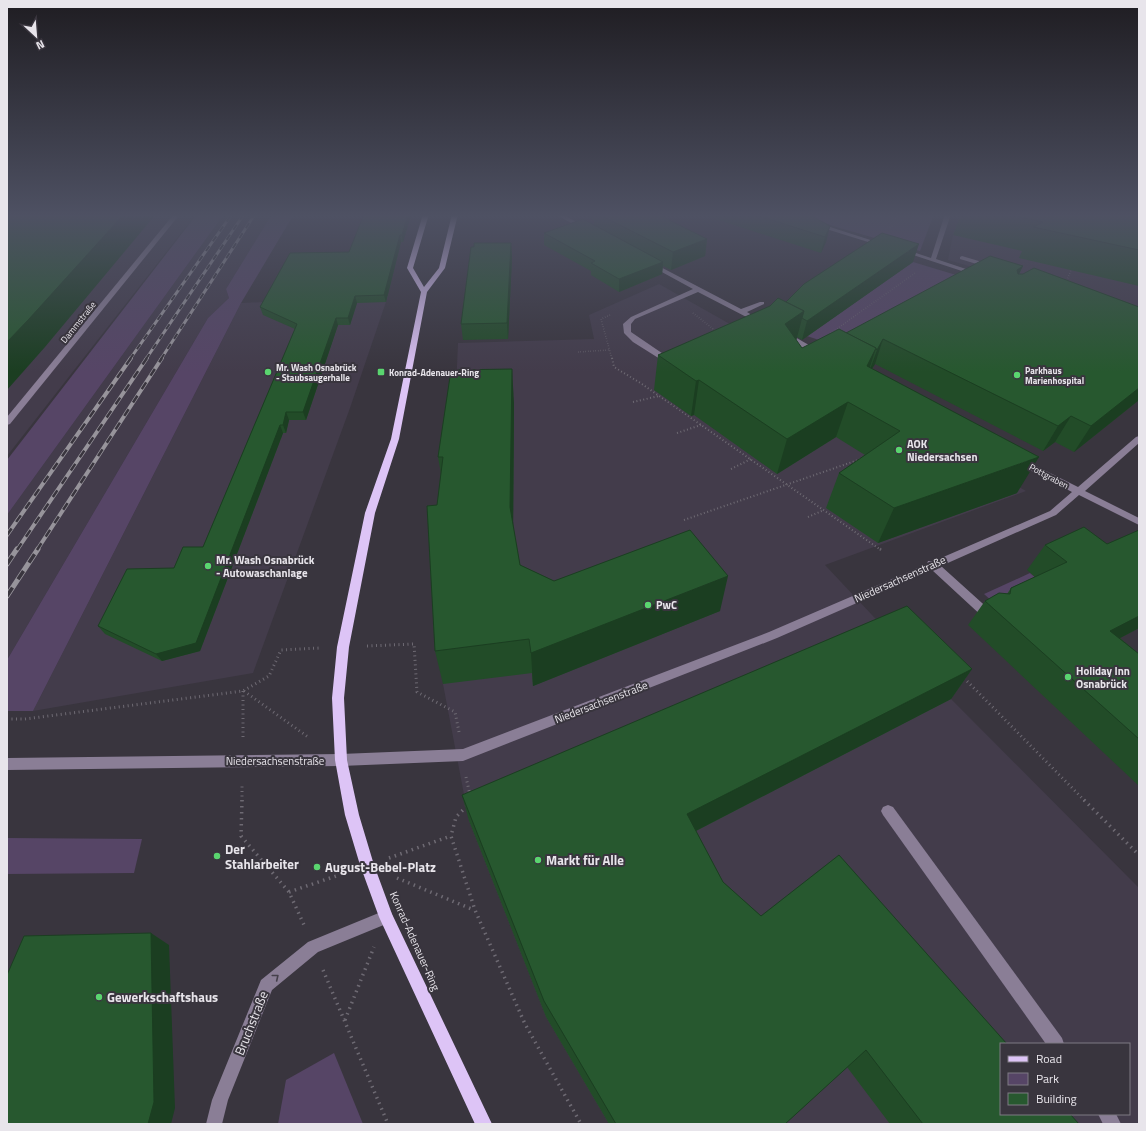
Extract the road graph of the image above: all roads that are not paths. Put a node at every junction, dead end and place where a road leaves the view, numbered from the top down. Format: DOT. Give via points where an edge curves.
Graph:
graph roads {
  1 [pos="134,267"];
  2 [pos="410,267"];
  3 [pos="442,267"];
  4 [pos="657,267"];
  5 [pos="955,267"];
  6 [pos="992,267"];
  7 [pos="999,269"];
  8 [pos="984,276"];
  9 [pos="698,289"];
  10 [pos="424,292"];
  11 [pos="762,303"];
  12 [pos="741,312"];
  13 [pos="824,356"];
  14 [pos="680,368"];
  15 [pos="7,422"];
  16 [pos="1139,439"];
  17 [pos="1011,456"];
  18 [pos="1078,492"];
  19 [pos="1139,522"];
  20 [pos="932,564"];
  21 [pos="988,615"];
  22 [pos="342,760"];
  23 [pos="7,764"];
  24 [pos="888,811"];
  25 [pos="386,917"];
  26 [pos="1055,1043"];
  27 [pos="1107,1115"];
  28 [pos="214,1124"];
  29 [pos="484,1124"];
  30 [pos="1113,1124"];
  1 -- 15 [label="street, Dammstraße"];
  2 -- 10 [label="main road"];
  3 -- 10 [label="main road, Konrad-Adenauer-Ring"];
  4 -- 9 [label="street"];
  5 -- 8 [label="street"];
  6 -- 7 [label="street"];
  9 -- 12 [label="street"];
  9 -- 14 [label="street" via="633,318 627,324 628,333 636,340"];
  10 -- 22 [label="main road, Konrad-Adenauer-Ring" via="395,439 370,513 343,647 338,698"];
  11 -- 12 [label="street"];
  12 -- 13 [label="street"];
  16 -- 18 [label="street, Niedersachsenstraße"];
  17 -- 18 [label="street, Pottgraben"];
  18 -- 19 [label="street, Pottgraben"];
  18 -- 20 [label="street, Niedersachsenstraße" via="1053,513"];
  20 -- 21 [label="street"];
  20 -- 22 [label="street, Niedersachsenstraße" via="773,635 463,755"];
  22 -- 23 [label="street, Niedersachsenstraße"];
  22 -- 25 [label="main road, Konrad-Adenauer-Ring" via="352,816"];
  24 -- 26 [label="street"];
  28 -- 25 [label="street, Bruchstraße, one-way" via="220,1100 266,985 313,946"];
  25 -- 29 [label="main road, Konrad-Adenauer-Ring"];
  27 -- 30 [label="street"];
}
